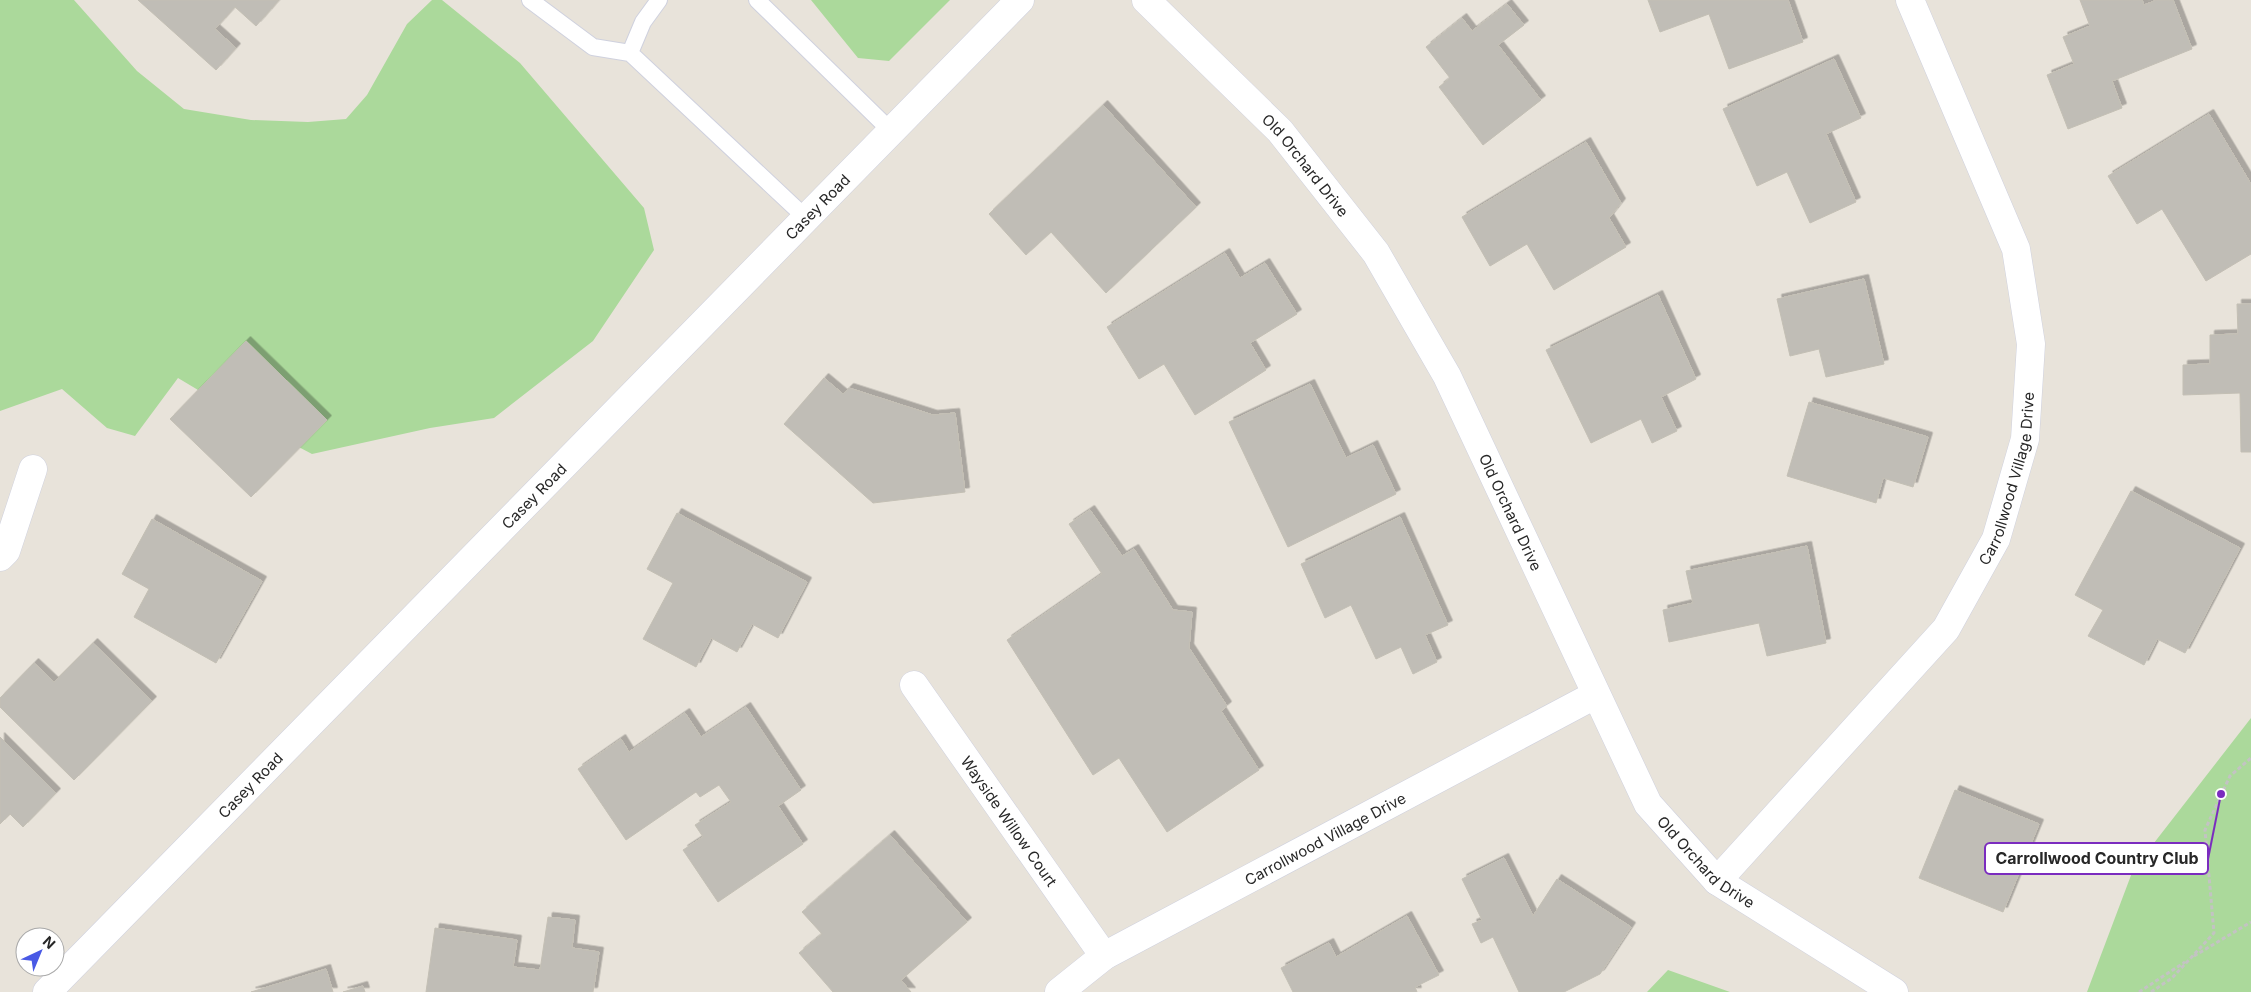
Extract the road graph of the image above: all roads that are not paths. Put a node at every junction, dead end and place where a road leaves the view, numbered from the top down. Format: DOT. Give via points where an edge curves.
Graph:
graph roads {
  1 [pos="530,0"];
  2 [pos="659,0"];
  3 [pos="757,0"];
  4 [pos="1020,0"];
  5 [pos="1146,0"];
  6 [pos="1910,0"];
  7 [pos="630,53"];
  8 [pos="891,131"];
  9 [pos="806,218"];
  10 [pos="33,469"];
  11 [pos="0,557"];
  12 [pos="914,685"];
  13 [pos="1595,695"];
  14 [pos="1717,881"];
  15 [pos="1104,956"];
  16 [pos="48,992"];
  17 [pos="1059,992"];
  18 [pos="1894,992"];
  1 -- 7 [label="lane" via="593,48"];
  2 -- 7 [label="lane" via="643,22"];
  3 -- 8 [label="lane"];
  4 -- 8 [label="street, Casey Road"];
  5 -- 13 [label="street, Old Orchard Drive" via="1280,131 1376,252 1447,376"];
  6 -- 14 [label="street, Carrollwood Village Drive" via="2016,249 2031,344 2025,439 1996,538 1946,629"];
  7 -- 9 [label="lane"];
  8 -- 9 [label="street, Casey Road"];
  9 -- 16 [label="street, Casey Road"];
  10 -- 11 [label="street" via="6,551"];
  12 -- 15 [label="street, Wayside Willow Court"];
  13 -- 14 [label="street, Old Orchard Drive" via="1648,804"];
  13 -- 15 [label="street, Carrollwood Village Drive"];
  14 -- 18 [label="street, Old Orchard Drive"];
  15 -- 17 [label="street, Carrollwood Village Drive"];
}
